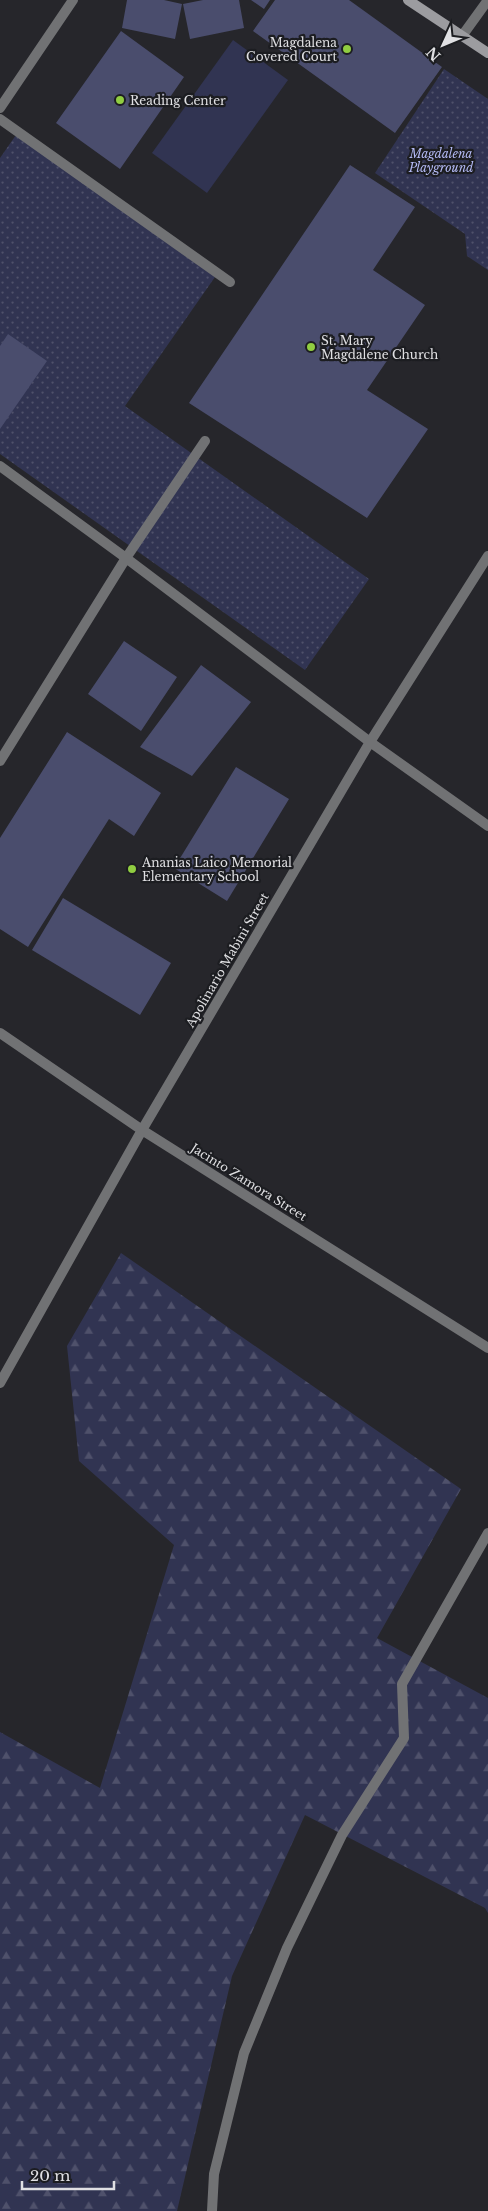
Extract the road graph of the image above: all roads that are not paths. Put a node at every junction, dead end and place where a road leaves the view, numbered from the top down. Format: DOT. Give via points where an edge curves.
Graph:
graph roads {
  1 [pos="73,0"];
  2 [pos="408,0"];
  3 [pos="488,0"];
  4 [pos="462,36"];
  5 [pos="488,53"];
  6 [pos="4,93"];
  7 [pos="0,108"];
  8 [pos="0,119"];
  9 [pos="230,282"];
  10 [pos="206,441"];
  11 [pos="0,466"];
  12 [pos="488,556"];
  13 [pos="126,558"];
  14 [pos="370,742"];
  15 [pos="0,760"];
  16 [pos="488,826"];
  17 [pos="0,1033"];
  18 [pos="142,1130"];
  19 [pos="488,1348"];
  20 [pos="0,1383"];
  21 [pos="488,1533"];
  22 [pos="212,2211"];
  1 -- 6 [label="street"];
  2 -- 4 [label="main road"];
  3 -- 4 [label="street"];
  4 -- 5 [label="main road"];
  6 -- 7 [label="street"];
  8 -- 9 [label="street"];
  10 -- 13 [label="street"];
  11 -- 13 [label="street"];
  12 -- 14 [label="street, Apolinario Mabini Street"];
  13 -- 14 [label="street"];
  13 -- 15 [label="street"];
  14 -- 16 [label="street"];
  14 -- 18 [label="street, Apolinario Mabini Street"];
  17 -- 18 [label="street, Jacinto Zamora Street"];
  18 -- 19 [label="street, Jacinto Zamora Street"];
  18 -- 20 [label="street, Apolinario Mabini Street"];
  21 -- 22 [label="street" via="402,1684 404,1738 342,1835 287,1948 247,2044 214,2174"];
}
